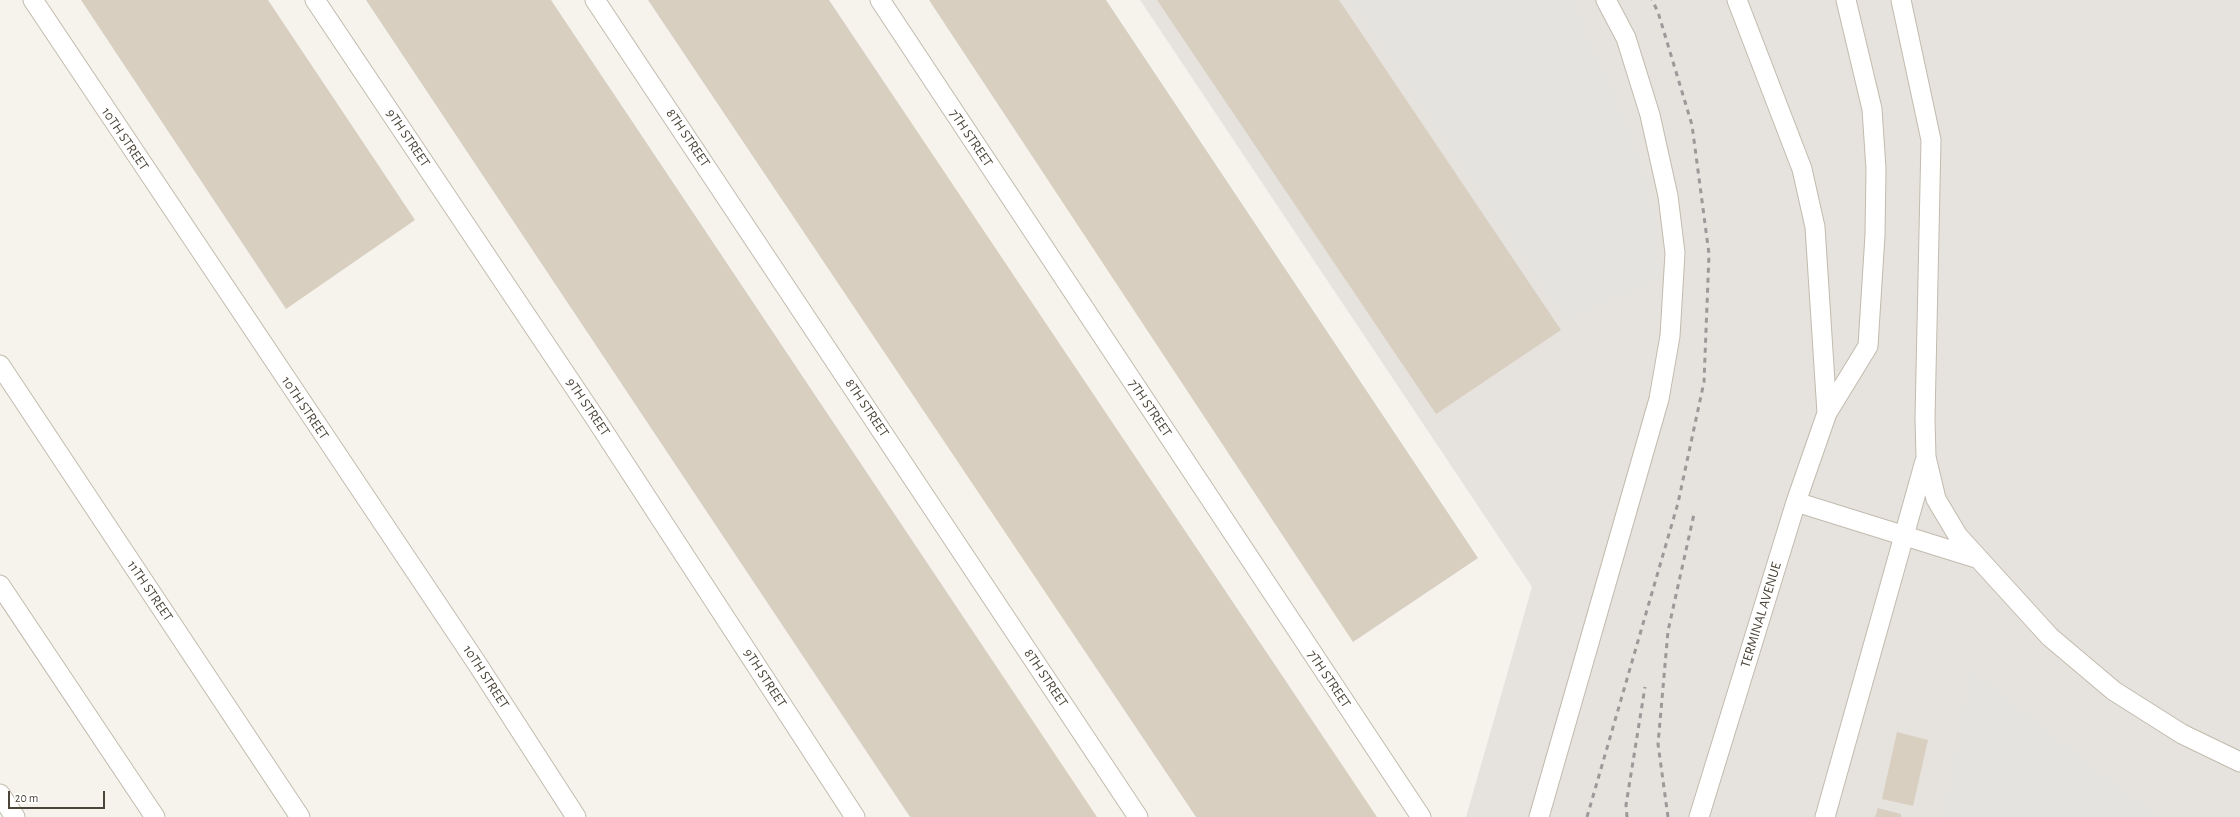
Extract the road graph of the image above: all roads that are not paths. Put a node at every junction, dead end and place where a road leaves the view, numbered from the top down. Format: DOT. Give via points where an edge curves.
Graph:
graph roads {
  1 [pos="33,0"];
  2 [pos="315,0"];
  3 [pos="595,0"];
  4 [pos="880,0"];
  5 [pos="1606,0"];
  6 [pos="1737,0"];
  7 [pos="1846,0"];
  8 [pos="1901,0"];
  9 [pos="0,365"];
  10 [pos="1827,413"];
  11 [pos="1926,458"];
  12 [pos="1796,502"];
  13 [pos="1905,537"];
  14 [pos="1979,559"];
  15 [pos="0,585"];
  16 [pos="2240,762"];
  17 [pos="0,794"];
  18 [pos="15,817"];
  19 [pos="155,817"];
  20 [pos="300,817"];
  21 [pos="576,817"];
  22 [pos="855,817"];
  23 [pos="1138,817"];
  24 [pos="1421,817"];
  25 [pos="1539,817"];
  26 [pos="1699,817"];
  27 [pos="1825,817"];
  1 -- 21 [label="lane, 10TH STREET" via="476,662"];
  2 -- 22 [label="lane, 9TH STREET" via="595,418"];
  3 -- 23 [label="lane, 8TH STREET"];
  4 -- 24 [label="lane, 7TH STREET"];
  5 -- 25 [label="lane" via="1626,38 1650,116 1668,196 1675,253 1670,336 1659,399"];
  6 -- 10 [label="lane" via="1802,169 1813,220"];
  7 -- 10 [label="lane" via="1872,109 1876,169 1875,235 1868,346"];
  8 -- 11 [label="lane" via="1932,140"];
  9 -- 20 [label="lane, 11TH STREET"];
  10 -- 12 [label="lane, TERMINAL AVENUE"];
  11 -- 13 [label="lane"];
  11 -- 14 [label="lane" via="1936,499 1958,536"];
  12 -- 13 [label="lane"];
  12 -- 26 [label="lane, TERMINAL AVENUE"];
  13 -- 14 [label="lane"];
  13 -- 27 [label="lane"];
  14 -- 16 [label="lane" via="2050,637 2114,691 2182,734"];
  15 -- 19 [label="lane"];
  17 -- 18 [label="lane"];
}
